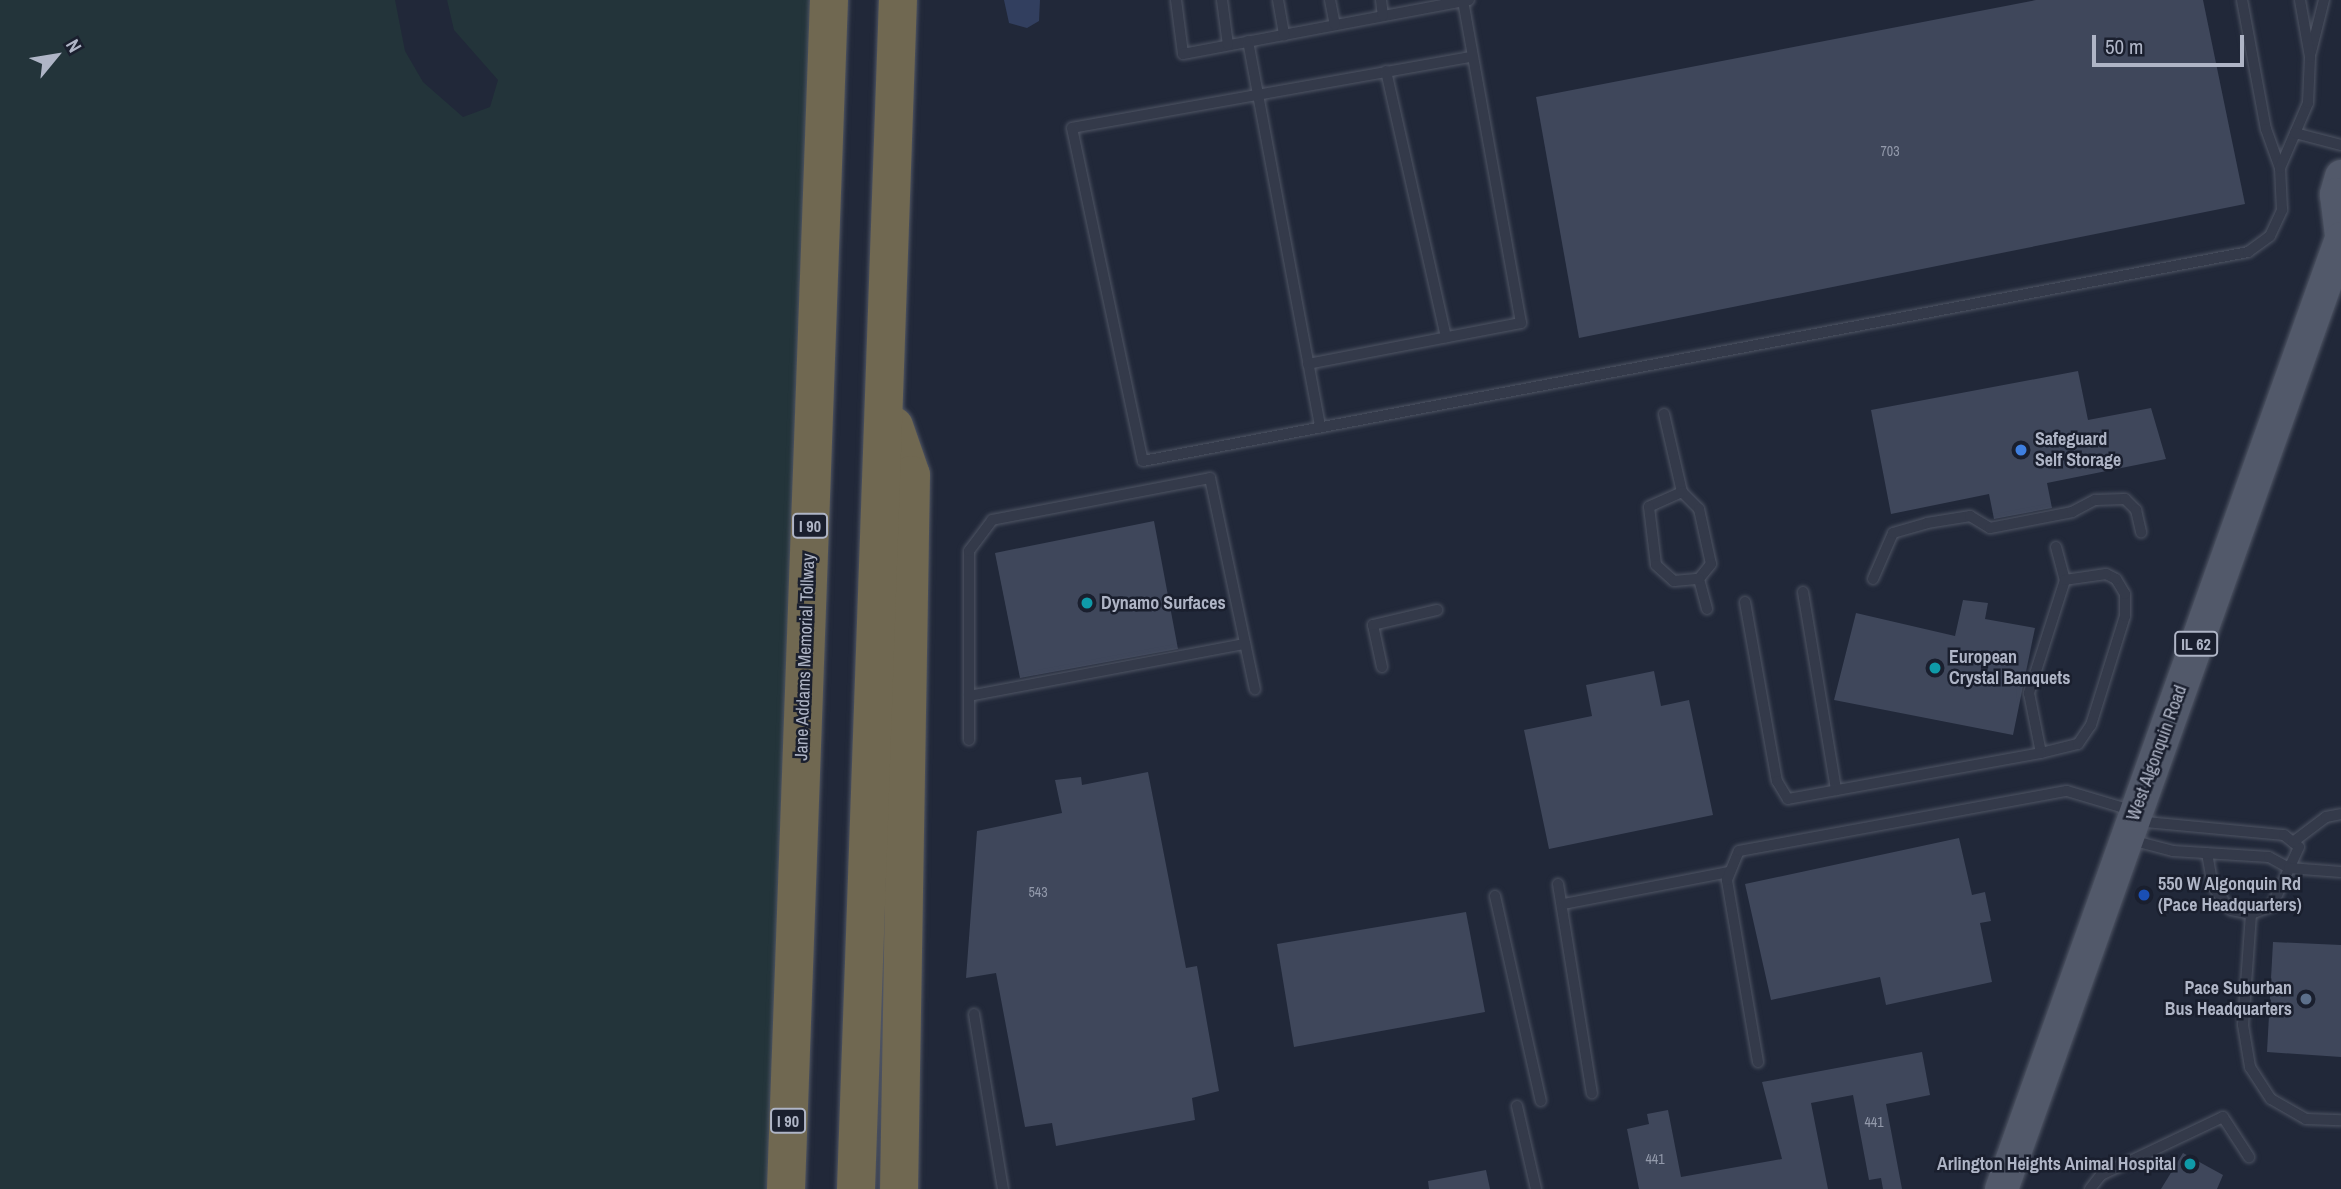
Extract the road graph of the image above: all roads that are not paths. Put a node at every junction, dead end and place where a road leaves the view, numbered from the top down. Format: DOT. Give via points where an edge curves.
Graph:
graph roads {
  1 [pos="829,0"];
  2 [pos="898,0"];
  3 [pos="1176,0"];
  4 [pos="1222,0"];
  5 [pos="1278,0"];
  6 [pos="1329,0"];
  7 [pos="1381,0"];
  8 [pos="2242,0"];
  9 [pos="2300,0"];
  10 [pos="2324,0"];
  11 [pos="1466,1"];
  12 [pos="1434,3"];
  13 [pos="1383,16"];
  14 [pos="1335,25"];
  15 [pos="1284,34"];
  16 [pos="1248,41"];
  17 [pos="1228,45"];
  18 [pos="1470,57"];
  19 [pos="2310,57"];
  20 [pos="1386,71"];
  21 [pos="1256,93"];
  22 [pos="2295,133"];
  23 [pos="2341,145"];
  24 [pos="2280,168"];
  25 [pos="2341,176"];
  26 [pos="2341,235"];
  27 [pos="1446,337"];
  28 [pos="1308,364"];
  29 [pos="886,400"];
  30 [pos="1664,414"];
  31 [pos="1320,425"];
  32 [pos="1682,492"];
  33 [pos="2141,532"];
  34 [pos="2056,547"];
  35 [pos="1699,579"];
  36 [pos="1873,579"];
  37 [pos="2065,580"];
  38 [pos="1803,592"];
  39 [pos="1745,602"];
  40 [pos="1707,609"];
  41 [pos="1437,610"];
  42 [pos="1245,644"];
  43 [pos="1382,667"];
  44 [pos="1255,689"];
  45 [pos="969,696"];
  46 [pos="969,740"];
  47 [pos="2041,753"];
  48 [pos="1836,790"];
  49 [pos="2341,814"];
  50 [pos="2132,824"];
  51 [pos="2296,845"];
  52 [pos="2207,854"];
  53 [pos="2289,868"];
  54 [pos="1729,872"];
  55 [pos="2341,872"];
  56 [pos="1558,884"];
  57 [pos="1495,896"];
  58 [pos="1564,904"];
  59 [pos="2251,914"];
  60 [pos="974,1014"];
  61 [pos="1758,1062"];
  62 [pos="1592,1093"];
  63 [pos="1541,1101"];
  64 [pos="1517,1107"];
  65 [pos="2341,1120"];
  66 [pos="2249,1157"];
  67 [pos="786,1189"];
  68 [pos="856,1189"];
  69 [pos="900,1189"];
  70 [pos="1003,1189"];
  71 [pos="1536,1189"];
  72 [pos="2001,1189"];
  73 [pos="2090,1189"];
  1 -- 67 [label="highway, Jane Addams Memorial Tollway / I 90"];
  2 -- 29 [label="highway"];
  3 -- 17 [label="lane" via="1183,54"];
  4 -- 17 [label="lane"];
  5 -- 15 [label="lane"];
  6 -- 14 [label="lane"];
  7 -- 13 [label="lane"];
  8 -- 24 [label="lane" via="2266,129"];
  9 -- 19 [label="lane"];
  10 -- 19 [label="lane"];
  11 -- 12 [label="lane"];
  11 -- 18 [label="lane"];
  12 -- 13 [label="lane"];
  13 -- 14 [label="lane"];
  14 -- 15 [label="lane"];
  15 -- 16 [label="lane"];
  16 -- 17 [label="lane"];
  16 -- 21 [label="lane"];
  18 -- 20 [label="lane"];
  18 -- 27 [label="lane" via="1521,323"];
  19 -- 22 [label="lane" via="2308,103"];
  20 -- 21 [label="lane"];
  20 -- 27 [label="lane"];
  21 -- 28 [label="lane"];
  21 -- 31 [label="lane" via="1072,128 1143,461"];
  22 -- 23 [label="lane"];
  22 -- 24 [label="lane"];
  24 -- 31 [label="lane" via="2282,210 2270,236 2248,252"];
  25 -- 26 [label="main road, West Algonquin Road / IL 62" via="2336,194"];
  26 -- 50 [label="main road, West Algonquin Road / IL 62"];
  27 -- 28 [label="lane"];
  28 -- 31 [label="lane"];
  29 -- 68 [label="highway"];
  29 -- 69 [label="highway" via="911,475"];
  30 -- 32 [label="lane"];
  32 -- 35 [label="lane" via="1699,509 1711,564"];
  32 -- 35 [label="lane" via="1648,507 1656,565 1674,581"];
  33 -- 36 [label="lane" via="2136,510 2124,499 2095,500 2072,512 1990,528 1970,516 1927,523 1893,533"];
  34 -- 37 [label="lane"];
  35 -- 40 [label="lane"];
  37 -- 47 [label="lane" via="2029,693"];
  37 -- 47 [label="lane" via="2106,574 2116,579 2125,594 2125,617 2091,725 2078,744"];
  38 -- 48 [label="lane"];
  39 -- 48 [label="lane" via="1777,781 1788,799"];
  41 -- 43 [label="lane" via="1373,625"];
  42 -- 44 [label="lane"];
  42 -- 45 [label="lane"];
  42 -- 45 [label="lane" via="1210,478 992,520 969,551"];
  45 -- 46 [label="lane"];
  47 -- 48 [label="lane"];
  49 -- 51 [label="lane" via="2326,817"];
  50 -- 51 [label="lane" via="2284,835"];
  50 -- 52 [label="lane"];
  50 -- 54 [label="lane" via="2067,791 1754,846 1739,851"];
  50 -- 72 [label="main road, West Algonquin Road / IL 62"];
  51 -- 53 [label="lane"];
  52 -- 53 [label="lane" via="2269,857"];
  52 -- 59 [label="lane" via="2213,887 2231,910"];
  53 -- 55 [label="lane"];
  53 -- 59 [label="lane" via="2272,906"];
  54 -- 58 [label="lane"];
  54 -- 61 [label="lane"];
  56 -- 58 [label="lane"];
  57 -- 63 [label="lane"];
  58 -- 62 [label="lane"];
  59 -- 65 [label="lane" via="2243,1025 2250,1067 2271,1099 2306,1119"];
  60 -- 70 [label="lane"];
  64 -- 71 [label="lane"];
  66 -- 73 [label="lane" via="2223,1117 2101,1175"];
}
